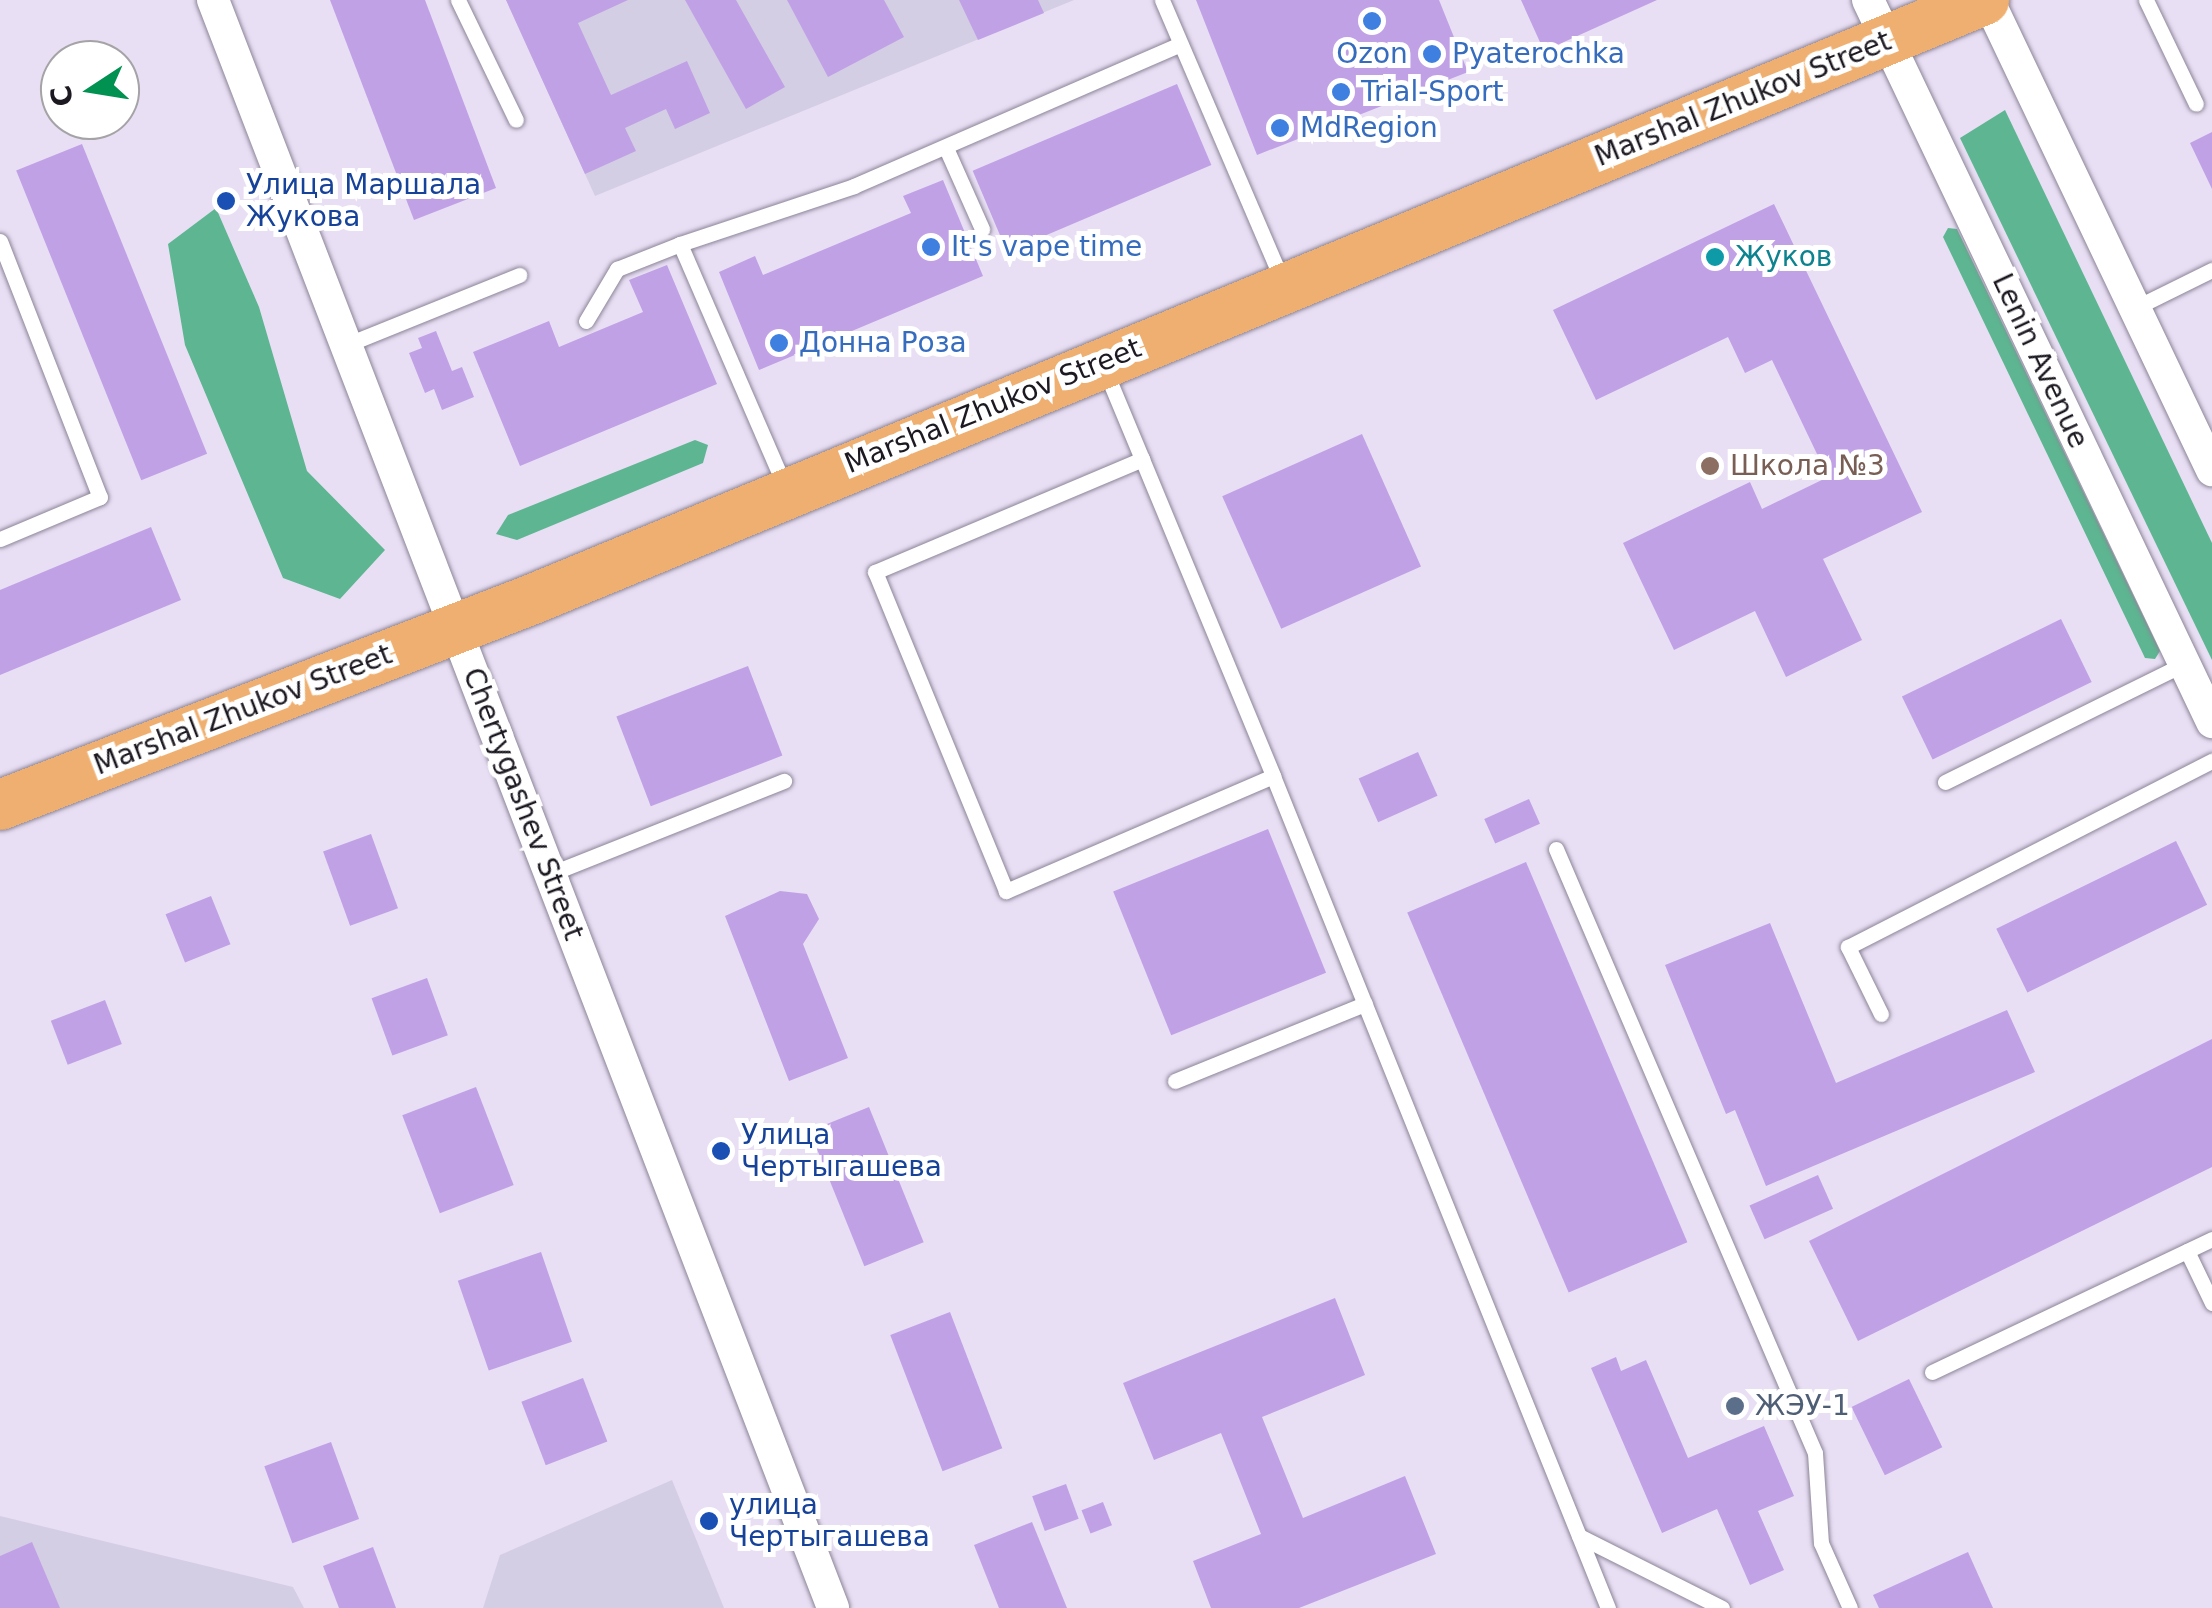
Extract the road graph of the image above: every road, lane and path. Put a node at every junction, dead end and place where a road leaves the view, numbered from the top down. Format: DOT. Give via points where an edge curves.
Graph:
graph roads {
  1 [pos="213,0"];
  2 [pos="458,0"];
  3 [pos="1162,0"];
  4 [pos="1986,0"];
  5 [pos="2146,0"];
  6 [pos="1877,20"];
  7 [pos="1178,45"];
  8 [pos="2196,104"];
  9 [pos="516,120"];
  10 [pos="946,148"];
  11 [pos="982,229"];
  12 [pos="0,241"];
  13 [pos="680,244"];
  14 [pos="2212,270"];
  15 [pos="518,276"];
  16 [pos="1285,286"];
  17 [pos="2135,308"];
  18 [pos="586,321"];
  19 [pos="346,345"];
  20 [pos="1101,362"];
  21 [pos="1142,459"];
  22 [pos="2212,470"];
  23 [pos="787,491"];
  24 [pos="0,539"];
  25 [pos="456,628"];
  26 [pos="2184,664"];
  27 [pos="2212,722"];
  28 [pos="2212,761"];
  29 [pos="1273,776"];
  30 [pos="784,780"];
  31 [pos="1945,782"];
  32 [pos="0,805"];
  33 [pos="1556,849"];
  34 [pos="550,874"];
  35 [pos="1365,1004"];
  36 [pos="1881,1014"];
  37 [pos="1175,1082"];
  38 [pos="2212,1239"];
  39 [pos="2187,1251"];
  40 [pos="2212,1303"];
  41 [pos="1932,1372"];
  42 [pos="1579,1536"];
  43 [pos="833,1608"];
  44 [pos="1608,1608"];
  45 [pos="1722,1608"];
  46 [pos="1850,1608"];
  1 -- 19 [label="street, Chertygashev Street"];
  2 -- 9 [label="lane"];
  3 -- 7 [label="lane"];
  4 -- 6 [label="main road, Marshal Zhukov Street"];
  4 -- 17 [label="street"];
  5 -- 8 [label="lane"];
  6 -- 16 [label="main road, Marshal Zhukov Street"];
  6 -- 26 [label="street, Lenin Avenue"];
  7 -- 10 [label="lane"];
  7 -- 16 [label="lane"];
  10 -- 11 [label="lane"];
  10 -- 13 [label="lane"];
  12 -- 24 [label="lane" via="100,497"];
  13 -- 18 [label="lane" via="617,268"];
  13 -- 23 [label="lane"];
  14 -- 17 [label="lane"];
  15 -- 19 [label="lane"];
  16 -- 20 [label="main road, Marshal Zhukov Street"];
  17 -- 22 [label="street"];
  19 -- 25 [label="street, Chertygashev Street"];
  20 -- 21 [label="lane"];
  20 -- 23 [label="main road, Marshal Zhukov Street"];
  21 -- 29 [label="lane"];
  21 -- 29 [label="lane" via="875,572 1006,891"];
  23 -- 25 [label="main road, Marshal Zhukov Street"];
  25 -- 32 [label="main road, Marshal Zhukov Street"];
  25 -- 34 [label="street, Chertygashev Street"];
  26 -- 27 [label="street, Lenin Avenue"];
  26 -- 31 [label="lane"];
  28 -- 36 [label="lane" via="1848,947"];
  29 -- 35 [label="lane"];
  30 -- 34 [label="lane"];
  33 -- 46 [label="lane" via="1815,1453 1821,1543"];
  34 -- 43 [label="street, Chertygashev Street"];
  35 -- 37 [label="lane"];
  35 -- 42 [label="lane"];
  38 -- 39 [label="lane"];
  39 -- 40 [label="lane"];
  39 -- 41 [label="lane"];
  42 -- 44 [label="lane"];
  42 -- 45 [label="lane"];
}
